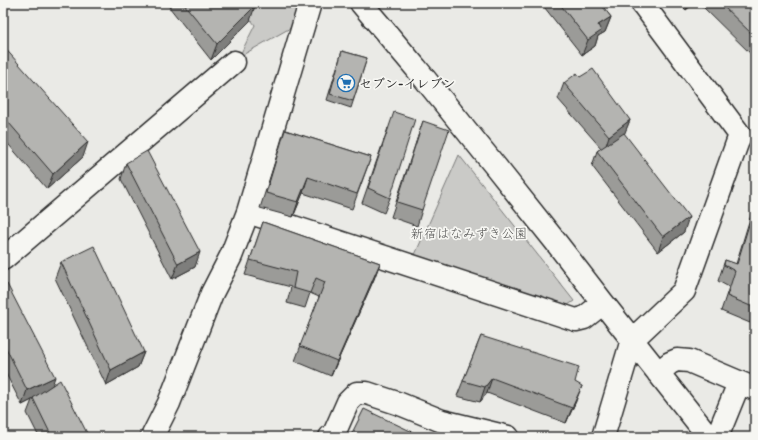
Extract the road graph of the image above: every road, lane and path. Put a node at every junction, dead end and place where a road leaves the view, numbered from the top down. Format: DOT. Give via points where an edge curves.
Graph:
graph roads {
  1 [pos="310,3"];
  2 [pos="642,3"];
  3 [pos="368,6"];
  4 [pos="234,62"];
  5 [pos="248,212"];
  6 [pos="3,259"];
  7 [pos="603,303"];
  8 [pos="632,340"];
  9 [pos="658,373"];
  10 [pos="747,386"];
  11 [pos="456,431"];
  12 [pos="497,436"];
  13 [pos="152,437"];
  14 [pos="330,437"];
  15 [pos="603,437"];
  16 [pos="709,437"];
  17 [pos="717,437"];
  1 -- 5 [label="street"];
  2 -- 8 [label="street" via="740,135 684,292"];
  3 -- 7 [label="street"];
  4 -- 6 [label="street"];
  5 -- 7 [label="street" via="576,320 584,318"];
  5 -- 13 [label="street" via="169,403"];
  7 -- 8 [label="street"];
  8 -- 9 [label="street"];
  8 -- 15 [label="street"];
  9 -- 10 [label="street" via="677,360 689,361"];
  9 -- 16 [label="street"];
  10 -- 17 [label="street"];
  11 -- 12 [label="street"];
  11 -- 14 [label="street" via="442,421 367,392 357,393 348,402 333,436"];
}
